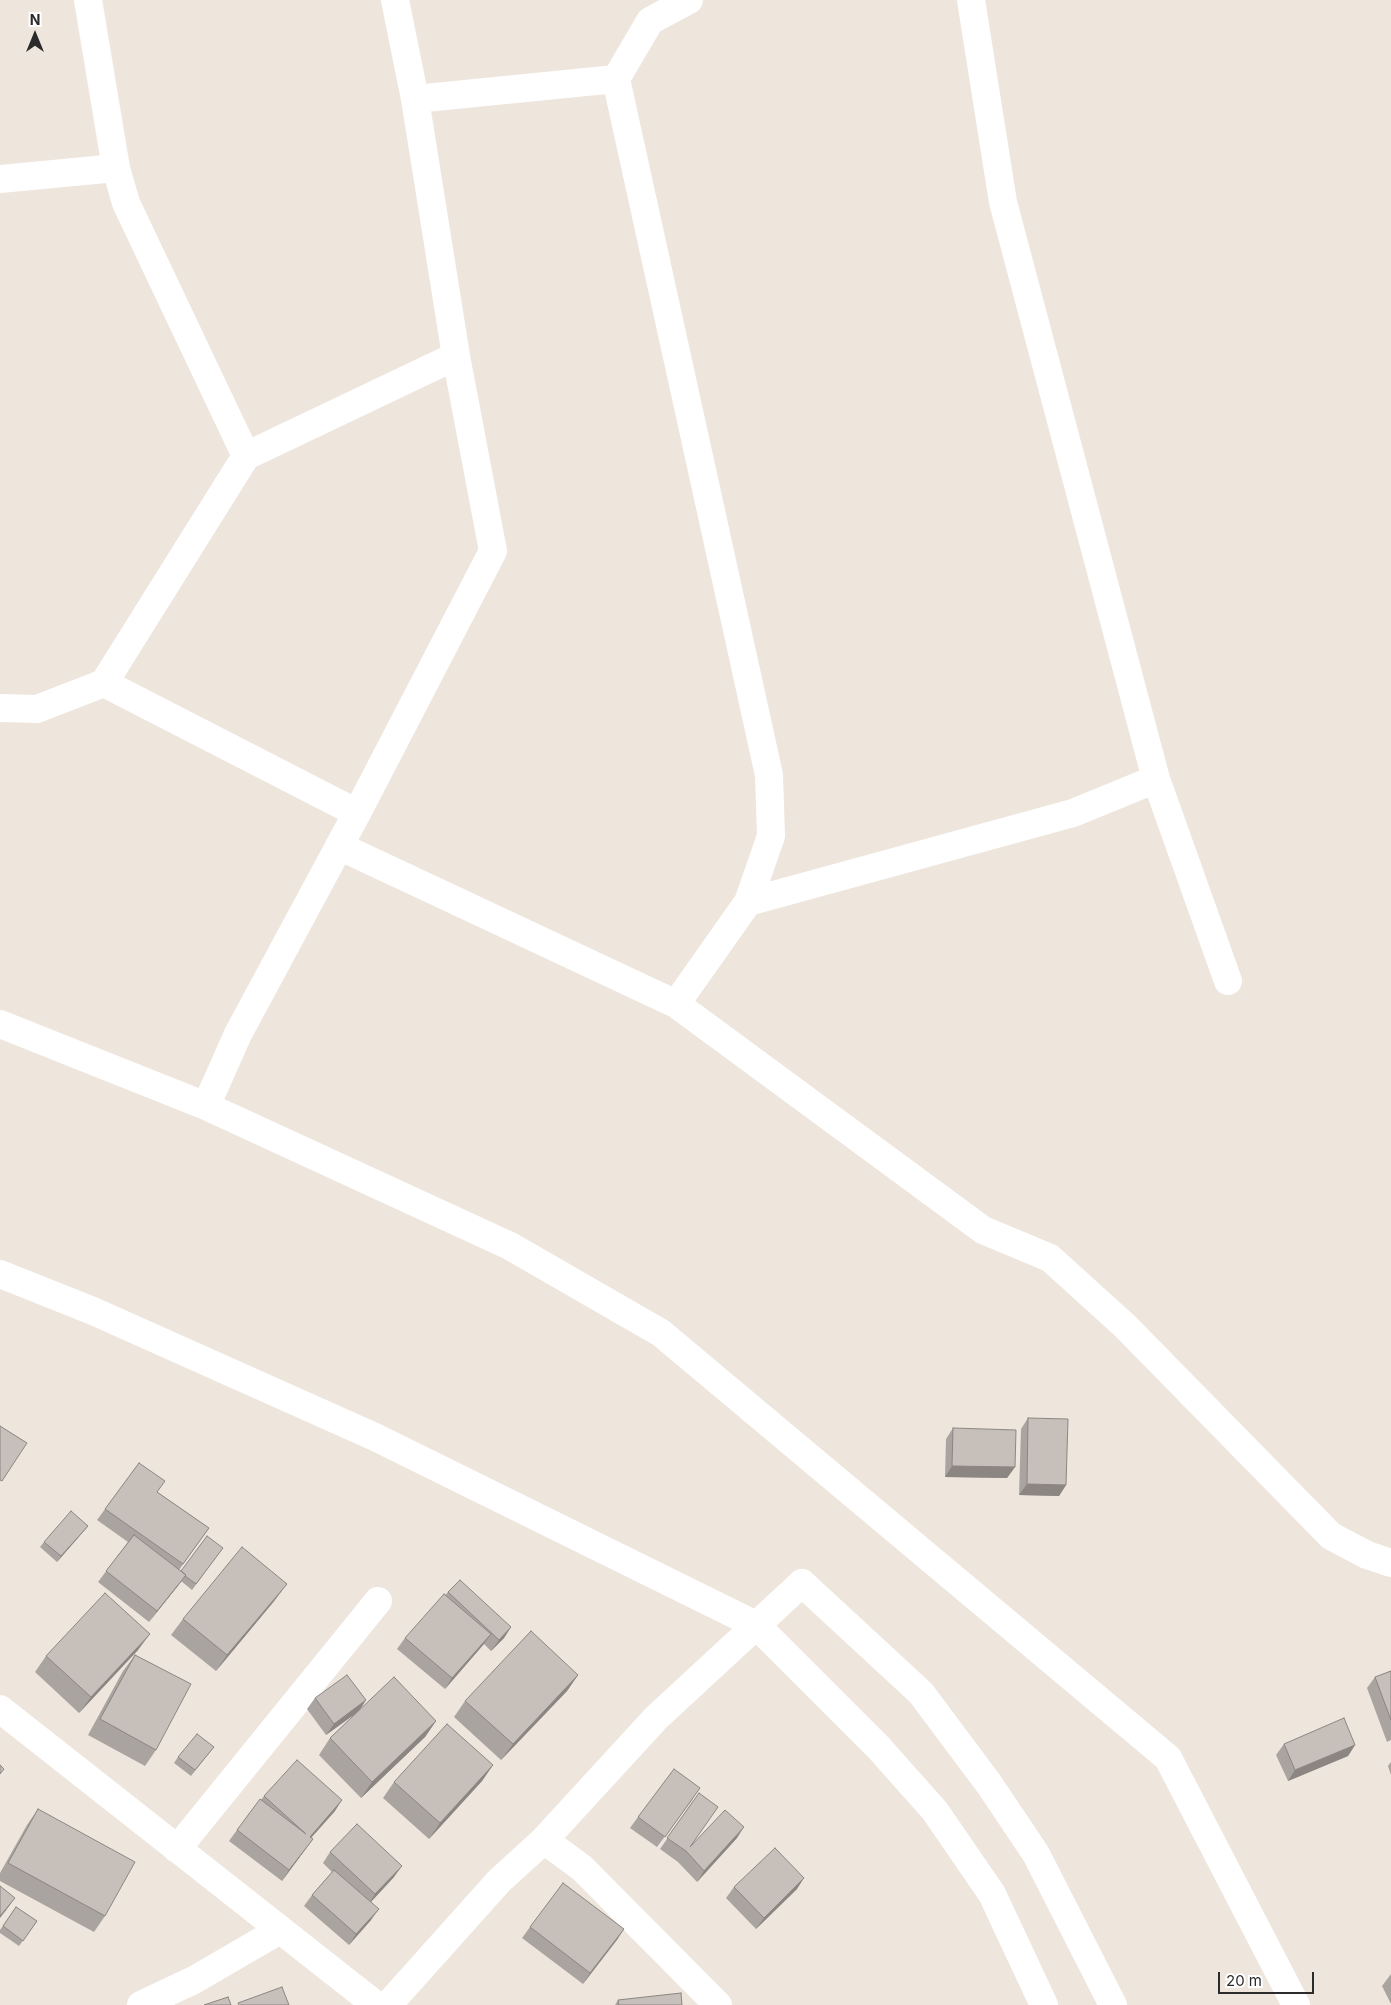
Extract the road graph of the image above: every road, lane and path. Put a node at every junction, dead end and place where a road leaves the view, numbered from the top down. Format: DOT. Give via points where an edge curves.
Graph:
graph roads {
  1 [pos="88,0"];
  2 [pos="395,0"];
  3 [pos="689,0"];
  4 [pos="971,0"];
  5 [pos="616,79"];
  6 [pos="415,98"];
  7 [pos="116,168"];
  8 [pos="0,180"];
  9 [pos="456,356"];
  10 [pos="246,456"];
  11 [pos="104,683"];
  12 [pos="0,708"];
  13 [pos="1156,780"];
  14 [pos="357,813"];
  15 [pos="339,846"];
  16 [pos="748,902"];
  17 [pos="1228,981"];
  18 [pos="676,1004"];
  19 [pos="0,1024"];
  20 [pos="206,1106"];
  21 [pos="0,1274"];
  22 [pos="1391,1563"];
  23 [pos="378,1601"];
  24 [pos="756,1625"];
  25 [pos="0,1709"];
  26 [pos="544,1840"];
  27 [pos="176,1848"];
  28 [pos="280,1930"];
  29 [pos="141,2005"];
  30 [pos="376,2005"];
  31 [pos="388,2005"];
  32 [pos="718,2005"];
  33 [pos="1044,2005"];
  34 [pos="1113,2005"];
  35 [pos="1296,2005"];
  1 -- 7 [label="street"];
  2 -- 6 [label="street"];
  3 -- 5 [label="street" via="650,21"];
  4 -- 13 [label="street" via="1003,202"];
  5 -- 6 [label="street"];
  5 -- 16 [label="street" via="770,775 771,836"];
  6 -- 9 [label="street"];
  7 -- 8 [label="street"];
  7 -- 10 [label="street" via="126,203"];
  9 -- 10 [label="street"];
  9 -- 14 [label="street" via="494,551"];
  10 -- 11 [label="street"];
  11 -- 12 [label="street" via="38,710"];
  11 -- 14 [label="street"];
  13 -- 16 [label="street" via="1073,813"];
  13 -- 17 [label="street"];
  14 -- 15 [label="street"];
  15 -- 18 [label="street"];
  15 -- 20 [label="street" via="238,1034"];
  16 -- 18 [label="street"];
  18 -- 22 [label="street" via="983,1230 1050,1258 1125,1326 1331,1536 1367,1555"];
  19 -- 20 [label="street"];
  20 -- 35 [label="street" via="510,1246 668,1340 1168,1758"];
  21 -- 24 [label="street" via="93,1311 374,1437"];
  23 -- 27 [label="street"];
  24 -- 26 [label="street" via="656,1718"];
  24 -- 33 [label="street" via="879,1748 935,1811 992,1894"];
  24 -- 34 [label="street" via="802,1583 921,1693 1036,1854"];
  25 -- 27 [label="street"];
  26 -- 31 [label="street" via="499,1881"];
  26 -- 32 [label="street" via="582,1868"];
  27 -- 28 [label="street"];
  28 -- 29 [label="street" via="194,1980"];
  28 -- 30 [label="street"];
}
